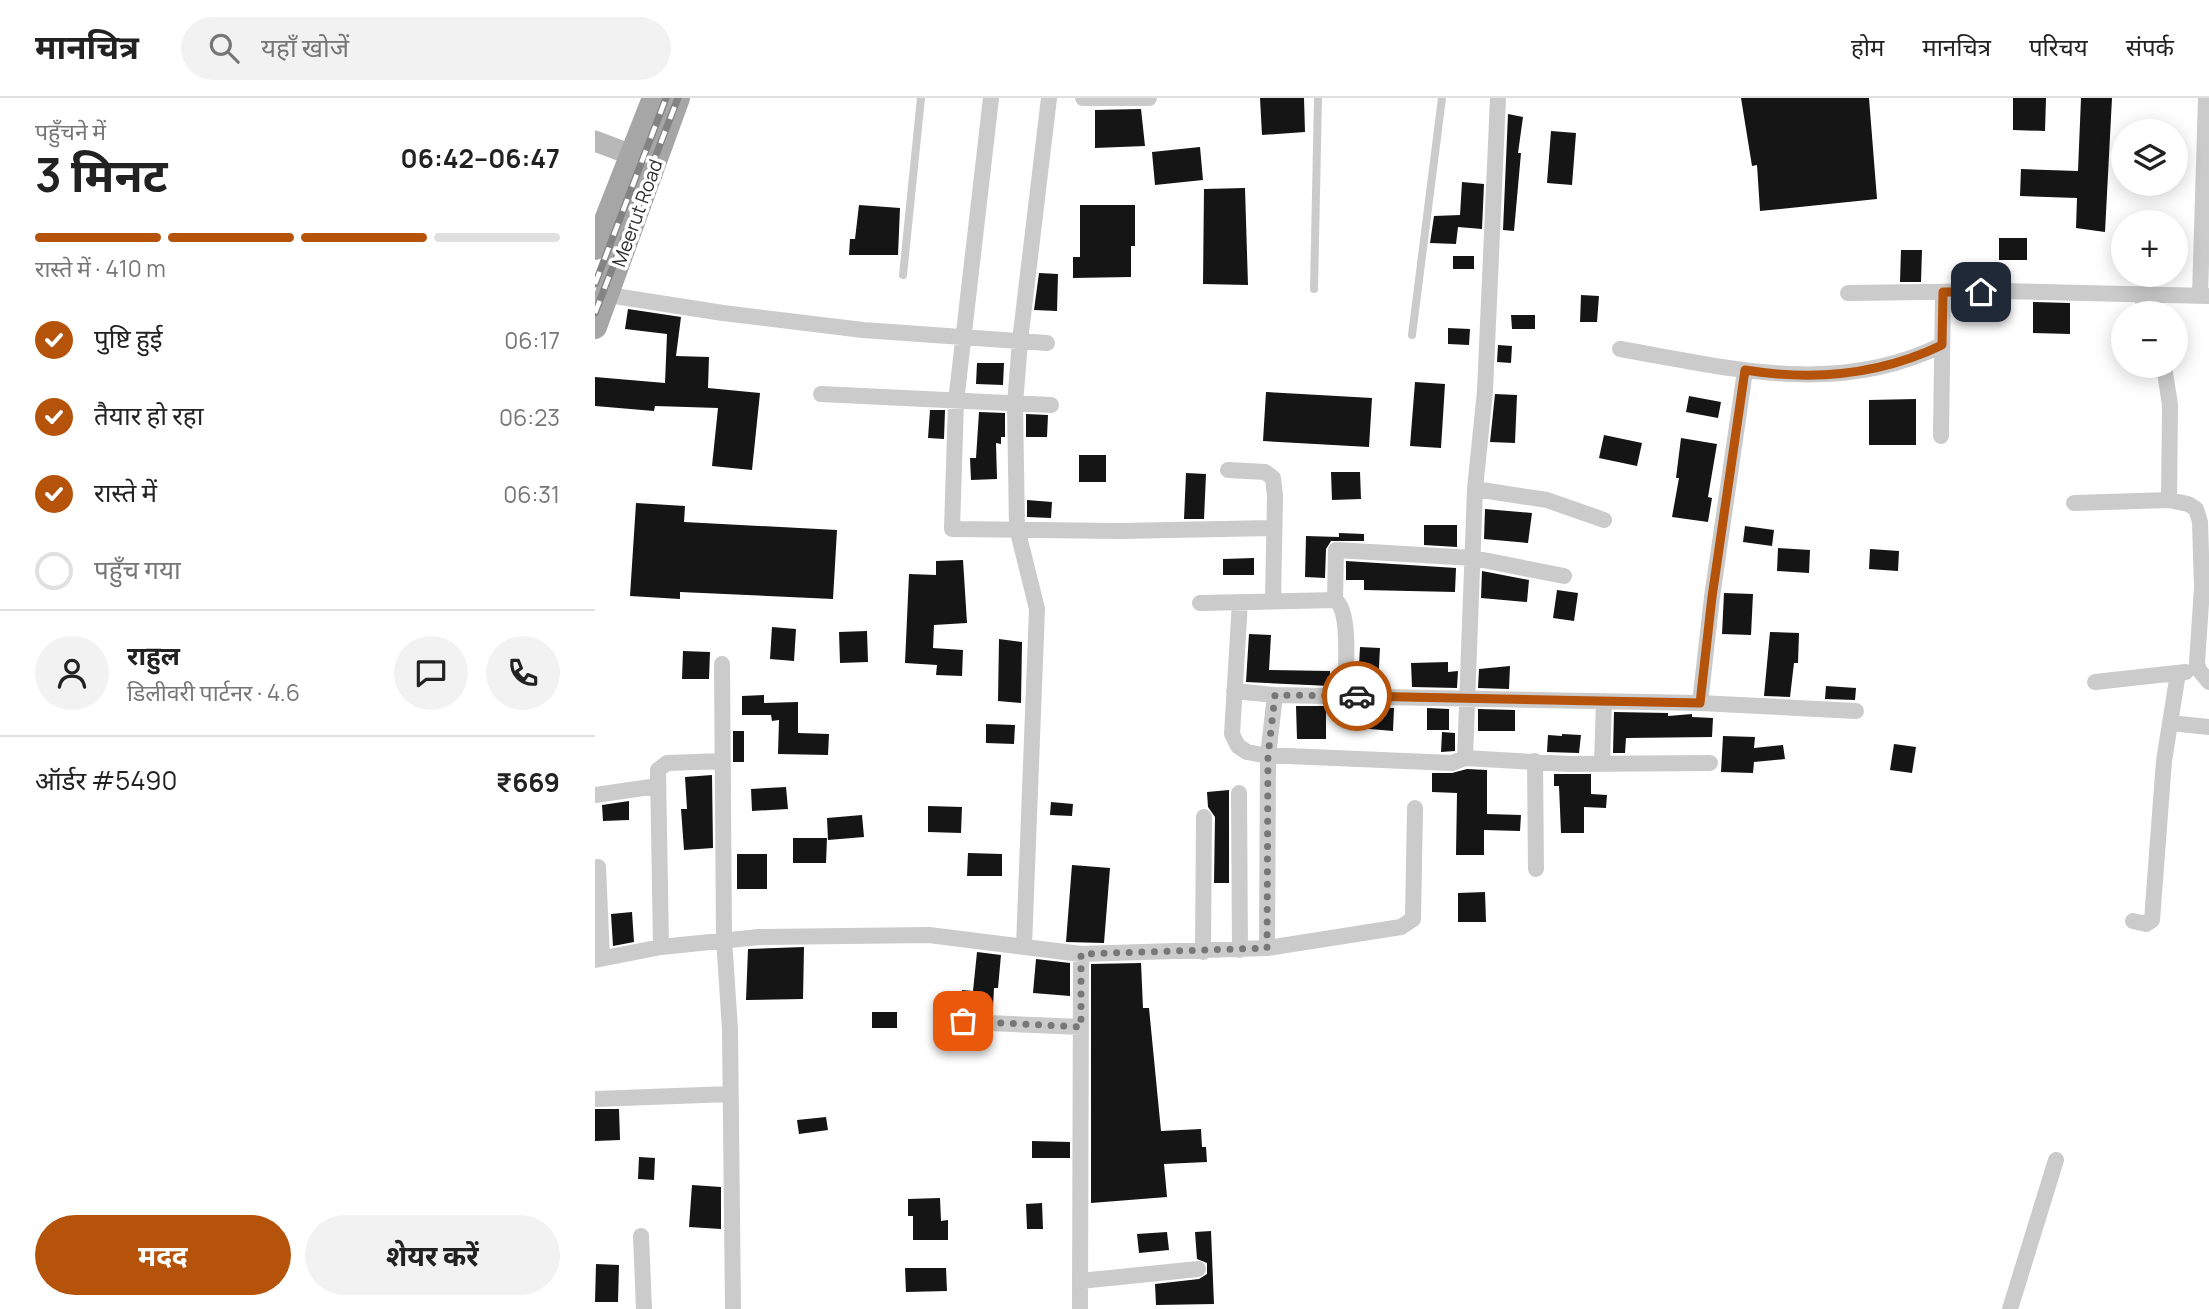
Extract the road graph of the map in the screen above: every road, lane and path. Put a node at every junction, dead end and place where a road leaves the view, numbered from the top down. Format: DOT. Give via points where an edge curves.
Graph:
graph roads {
  1 [pos="654,98"];
  2 [pos="678,98"];
  3 [pos="921,98"];
  4 [pos="991,98"];
  5 [pos="1049,98"];
  6 [pos="1083,98"];
  7 [pos="1149,98"];
  8 [pos="1318,98"];
  9 [pos="1442,98"];
  10 [pos="1498,98"];
  11 [pos="2206,98"];
  12 [pos="595,141"];
  13 [pos="632,155"];
  14 [pos="654,165"];
  15 [pos="595,248"];
  16 [pos="903,275"];
  17 [pos="1314,289"];
  18 [pos="1943,292"];
  19 [pos="1848,293"];
  20 [pos="2142,294"];
  21 [pos="608,295"];
  22 [pos="2205,296"];
  23 [pos="2143,301"];
  24 [pos="595,327"];
  25 [pos="1412,335"];
  26 [pos="964,337"];
  27 [pos="1020,341"];
  28 [pos="1047,343"];
  29 [pos="1942,345"];
  30 [pos="1620,349"];
  31 [pos="1745,370"];
  32 [pos="2166,378"];
  33 [pos="821,394"];
  34 [pos="956,401"];
  35 [pos="1015,404"];
  36 [pos="1051,405"];
  37 [pos="1941,436"];
  38 [pos="1228,470"];
  39 [pos="1475,489"];
  40 [pos="2169,500"];
  41 [pos="2074,503"];
  42 [pos="2188,504"];
  43 [pos="2209,504"];
  44 [pos="1604,520"];
  45 [pos="1274,527"];
  46 [pos="1017,528"];
  47 [pos="1473,558"];
  48 [pos="1564,576"];
  49 [pos="1335,600"];
  50 [pos="1273,601"];
  51 [pos="1240,602"];
  52 [pos="1200,603"];
  53 [pos="722,664"];
  54 [pos="2178,673"];
  55 [pos="2204,676"];
  56 [pos="2095,682"];
  57 [pos="1234,691"];
  58 [pos="1275,695"];
  59 [pos="1345,696"];
  60 [pos="1468,697"];
  61 [pos="1604,701"];
  62 [pos="1700,703"];
  63 [pos="1856,711"];
  64 [pos="2170,723"];
  65 [pos="2209,727"];
  66 [pos="1268,756"];
  67 [pos="1465,758"];
  68 [pos="722,761"];
  69 [pos="1535,761"];
  70 [pos="1710,763"];
  71 [pos="1602,764"];
  72 [pos="657,786"];
  73 [pos="1239,793"];
  74 [pos="595,795"];
  75 [pos="1415,808"];
  76 [pos="1204,817"];
  77 [pos="599,867"];
  78 [pos="1536,869"];
  79 [pos="2133,922"];
  80 [pos="724,938"];
  81 [pos="1024,946"];
  82 [pos="661,947"];
  83 [pos="1267,948"];
  84 [pos="1240,950"];
  85 [pos="1203,951"];
  86 [pos="1081,954"];
  87 [pos="598,959"];
  88 [pos="941,1021"];
  89 [pos="1081,1027"];
  90 [pos="730,1094"];
  91 [pos="595,1099"];
  92 [pos="2056,1160"];
  93 [pos="641,1236"];
  94 [pos="1198,1269"];
  95 [pos="1080,1281"];
  96 [pos="644,1309"];
  97 [pos="733,1309"];
  98 [pos="1080,1309"];
  99 [pos="2010,1309"];
  1 -- 13 [label="main road, Meerut Road"];
  2 -- 14 [label="main road, Meerut Road"];
  3 -- 16 [label="lane"];
  4 -- 26 [label="street"];
  5 -- 27 [label="street"];
  6 -- 7 [label="street"];
  8 -- 17 [label="lane"];
  9 -- 25 [label="lane"];
  10 -- 39 [label="street" via="1485,391"];
  11 -- 22 [label="street"];
  12 -- 13 [label="street"];
  13 -- 14 [label="main road"];
  13 -- 15 [label="main road, Meerut Road"];
  14 -- 21 [label="main road, Meerut Road"];
  18 -- 19 [label="street"];
  18 -- 20 [label="street"];
  18 -- 29 [label="street"];
  20 -- 22 [label="street"];
  20 -- 23 [label="street"];
  21 -- 24 [label="main road, Meerut Road"];
  21 -- 26 [label="street" via="863,330"];
  26 -- 27 [label="street"];
  26 -- 34 [label="street"];
  27 -- 28 [label="street"];
  27 -- 35 [label="street"];
  29 -- 31 [label="street" via="1913,359 1847,374"];
  29 -- 37 [label="street"];
  30 -- 31 [label="street"];
  31 -- 62 [label="street"];
  32 -- 40 [label="street"];
  33 -- 34 [label="street"];
  34 -- 35 [label="street"];
  34 -- 46 [label="street" via="952,528"];
  35 -- 36 [label="street"];
  35 -- 46 [label="street"];
  38 -- 45 [label="street" via="1265,472 1273,478"];
  39 -- 44 [label="street" via="1547,500"];
  39 -- 47 [label="street"];
  40 -- 41 [label="street"];
  40 -- 42 [label="street"];
  42 -- 43 [label="street"];
  42 -- 55 [label="street" via="2199,513 2200,522"];
  45 -- 46 [label="street"];
  45 -- 50 [label="street"];
  46 -- 81 [label="street" via="1037,609"];
  47 -- 48 [label="street"];
  47 -- 49 [label="street" via="1336,550"];
  47 -- 60 [label="street"];
  49 -- 50 [label="street"];
  49 -- 59 [label="street" via="1345,618"];
  50 -- 51 [label="street"];
  51 -- 52 [label="street"];
  51 -- 57 [label="street"];
  53 -- 68 [label="street"];
  54 -- 55 [label="street"];
  54 -- 56 [label="street"];
  54 -- 64 [label="street"];
  57 -- 58 [label="street"];
  57 -- 66 [label="street" via="1233,734 1238,746"];
  58 -- 59 [label="street"];
  58 -- 66 [label="street"];
  59 -- 60 [label="street"];
  60 -- 61 [label="street"];
  60 -- 67 [label="street"];
  61 -- 62 [label="street"];
  61 -- 71 [label="street"];
  62 -- 63 [label="street"];
  64 -- 65 [label="street"];
  64 -- 79 [label="street" via="2152,920"];
  66 -- 67 [label="street" via="1452,762"];
  66 -- 83 [label="street"];
  67 -- 69 [label="street"];
  68 -- 72 [label="street" via="667,763 658,770"];
  68 -- 80 [label="street"];
  69 -- 71 [label="street"];
  69 -- 78 [label="street"];
  70 -- 71 [label="street"];
  72 -- 74 [label="street"];
  72 -- 82 [label="street"];
  73 -- 84 [label="street"];
  75 -- 83 [label="street" via="1413,919 1401,927"];
  76 -- 85 [label="street"];
  77 -- 87 [label="street"];
  80 -- 81 [label="street" via="929,935"];
  80 -- 82 [label="street"];
  80 -- 90 [label="street"];
  81 -- 86 [label="street"];
  82 -- 87 [label="street"];
  83 -- 84 [label="street"];
  84 -- 85 [label="street"];
  85 -- 86 [label="street"];
  86 -- 89 [label="street"];
  88 -- 89 [label="street"];
  89 -- 95 [label="street"];
  90 -- 91 [label="street"];
  90 -- 97 [label="street"];
  92 -- 99 [label="street"];
  93 -- 96 [label="street"];
  94 -- 95 [label="street"];
  95 -- 98 [label="street"];
}
